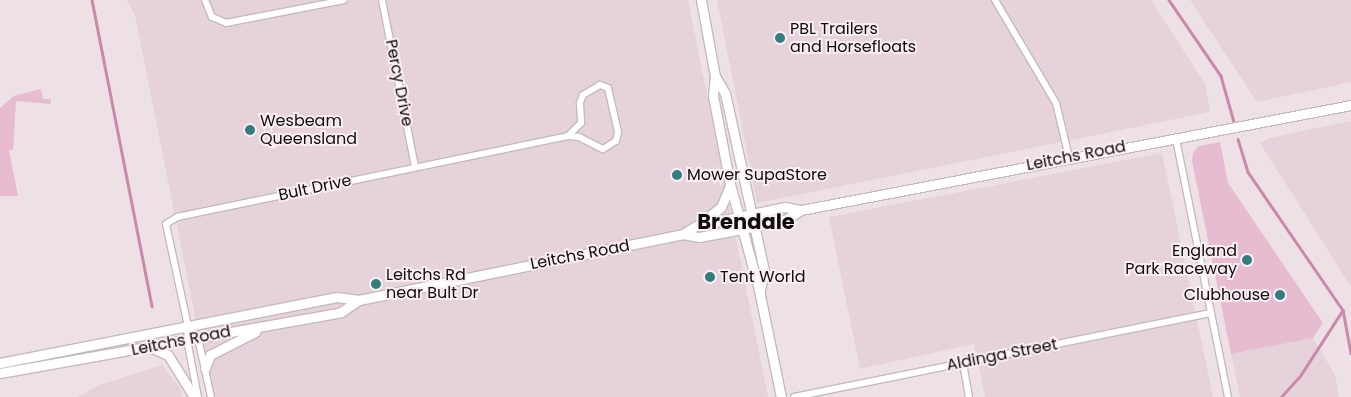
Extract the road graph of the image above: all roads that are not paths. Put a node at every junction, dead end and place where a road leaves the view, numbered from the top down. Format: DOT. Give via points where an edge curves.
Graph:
graph roads {
  1 [pos="205,0"];
  2 [pos="344,0"];
  3 [pos="382,0"];
  4 [pos="701,0"];
  5 [pos="996,0"];
  6 [pos="715,76"];
  7 [pos="1351,105"];
  8 [pos="568,136"];
  9 [pos="1176,139"];
  10 [pos="1069,157"];
  11 [pos="415,166"];
  12 [pos="730,184"];
  13 [pos="801,210"];
  14 [pos="750,214"];
  15 [pos="739,217"];
  16 [pos="696,226"];
  17 [pos="754,226"];
  18 [pos="742,229"];
  19 [pos="683,234"];
  20 [pos="760,290"];
  21 [pos="359,300"];
  22 [pos="1211,312"];
  23 [pos="294,320"];
  24 [pos="188,326"];
  25 [pos="198,338"];
  26 [pos="187,340"];
  27 [pos="150,347"];
  28 [pos="0,363"];
  29 [pos="963,363"];
  30 [pos="205,368"];
  31 [pos="0,373"];
  32 [pos="194,397"];
  33 [pos="198,397"];
  34 [pos="211,397"];
  35 [pos="781,397"];
  36 [pos="794,397"];
  37 [pos="969,397"];
  38 [pos="1228,397"];
  1 -- 2 [label="street" via="216,20 230,22"];
  3 -- 11 [label="street, Percy Drive"];
  4 -- 6 [label="street"];
  5 -- 10 [label="street" via="1056,103"];
  6 -- 12 [label="street" via="713,96"];
  6 -- 14 [label="street" via="725,93"];
  7 -- 9 [label="street, Leitchs Road"];
  8 -- 8 [label="street, Bult Drive" via="581,123 583,95 600,85 608,88 618,132 616,141 603,149 579,137"];
  8 -- 11 [label="street, Bult Drive"];
  9 -- 10 [label="street, Leitchs Road"];
  9 -- 22 [label="street"];
  10 -- 13 [label="street, Leitchs Road"];
  11 -- 24 [label="street, Bult Drive" via="177,218 166,224"];
  12 -- 15 [label="street"];
  12 -- 16 [label="street" via="729,194 721,207"];
  13 -- 14 [label="street, Leitchs Road" via="784,207"];
  13 -- 17 [label="street, Leitchs Road" via="787,219"];
  14 -- 15 [label="street, Leitchs Road"];
  14 -- 17 [label="street"];
  15 -- 16 [label="street, Leitchs Road"];
  15 -- 18 [label="street"];
  16 -- 19 [label="street, Leitchs Road"];
  17 -- 18 [label="street, Leitchs Road"];
  17 -- 20 [label="street" via="764,270"];
  18 -- 19 [label="street, Leitchs Road" via="699,237"];
  18 -- 20 [label="street"];
  19 -- 21 [label="street, Leitchs Road"];
  20 -- 35 [label="street"];
  21 -- 23 [label="street, Leitchs Road" via="341,312"];
  21 -- 24 [label="street, Leitchs Road" via="337,297"];
  22 -- 29 [label="street, Aldinga Street"];
  22 -- 38 [label="street"];
  23 -- 25 [label="street, Leitchs Road"];
  23 -- 30 [label="street" via="225,345 210,355"];
  24 -- 25 [label="street"];
  24 -- 26 [label="street"];
  24 -- 28 [label="street, Leitchs Road"];
  25 -- 26 [label="street, Leitchs Road"];
  25 -- 30 [label="street"];
  26 -- 27 [label="street, Leitchs Road"];
  26 -- 33 [label="street"];
  27 -- 31 [label="street, Leitchs Road"];
  27 -- 32 [label="street" via="168,355"];
  29 -- 36 [label="street, Aldinga Street"];
  29 -- 37 [label="street"];
  30 -- 34 [label="street"];
}
